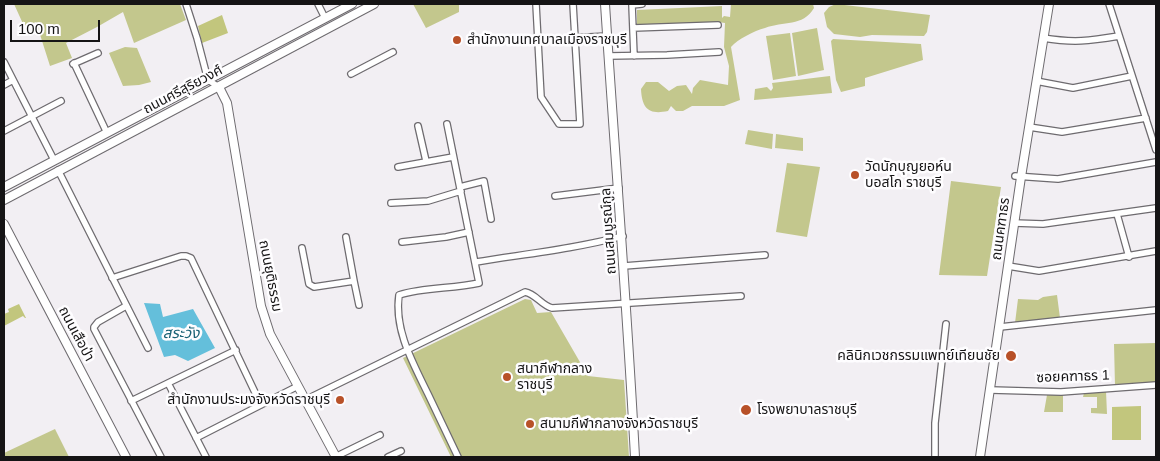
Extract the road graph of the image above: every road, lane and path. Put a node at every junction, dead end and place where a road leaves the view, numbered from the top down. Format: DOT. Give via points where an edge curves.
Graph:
graph roads {
  1 [pos="186,4"];
  2 [pos="318,4"];
  3 [pos="352,4"];
  4 [pos="374,4"];
  5 [pos="536,4"];
  6 [pos="573,4"];
  7 [pos="605,4"];
  8 [pos="642,4"];
  9 [pos="1049,4"];
  10 [pos="1109,4"];
  11 [pos="325,18"];
  12 [pos="718,25"];
  13 [pos="633,28"];
  14 [pos="607,36"];
  15 [pos="1119,36"];
  16 [pos="575,38"];
  17 [pos="1043,38"];
  18 [pos="509,40"];
  19 [pos="538,40"];
  20 [pos="393,52"];
  21 [pos="719,52"];
  22 [pos="98,53"];
  23 [pos="609,56"];
  24 [pos="634,56"];
  25 [pos="4,62"];
  26 [pos="351,74"];
  27 [pos="1132,76"];
  28 [pos="13,80"];
  29 [pos="208,80"];
  30 [pos="1036,81"];
  31 [pos="4,85"];
  32 [pos="218,87"];
  33 [pos="60,101"];
  34 [pos="32,117"];
  35 [pos="1146,118"];
  36 [pos="447,124"];
  37 [pos="418,126"];
  38 [pos="1029,127"];
  39 [pos="4,131"];
  40 [pos="107,133"];
  41 [pos="1155,142"];
  42 [pos="1156,150"];
  43 [pos="453,157"];
  44 [pos="54,160"];
  45 [pos="426,161"];
  46 [pos="1156,162"];
  47 [pos="398,167"];
  48 [pos="58,170"];
  49 [pos="1018,176"];
  50 [pos="4,187"];
  51 [pos="619,188"];
  52 [pos="460,189"];
  53 [pos="555,196"];
  54 [pos="4,200"];
  55 [pos="391,204"];
  56 [pos="1156,208"];
  57 [pos="1117,214"];
  58 [pos="491,219"];
  59 [pos="1014,223"];
  60 [pos="4,224"];
  61 [pos="469,232"];
  62 [pos="622,236"];
  63 [pos="346,237"];
  64 [pos="402,242"];
  65 [pos="302,248"];
  66 [pos="1156,252"];
  67 [pos="765,255"];
  68 [pos="1129,257"];
  69 [pos="476,262"];
  70 [pos="624,266"];
  71 [pos="1008,266"];
  72 [pos="112,278"];
  73 [pos="354,280"];
  74 [pos="741,296"];
  75 [pos="626,302"];
  76 [pos="359,305"];
  77 [pos="126,306"];
  78 [pos="1156,310"];
  79 [pos="946,324"];
  80 [pos="1000,327"];
  81 [pos="148,348"];
  82 [pos="236,350"];
  83 [pos="407,351"];
  84 [pos="168,383"];
  85 [pos="1156,385"];
  86 [pos="298,386"];
  87 [pos="991,390"];
  88 [pos="305,400"];
  89 [pos="131,401"];
  90 [pos="261,404"];
  91 [pos="380,434"];
  92 [pos="196,438"];
  93 [pos="401,450"];
  94 [pos="126,457"];
  95 [pos="161,457"];
  96 [pos="206,457"];
  97 [pos="335,457"];
  98 [pos="388,457"];
  99 [pos="458,457"];
  100 [pos="635,457"];
  101 [pos="935,457"];
  102 [pos="980,457"];
  1 -- 29 [label="street"];
  2 -- 11 [label="street"];
  3 -- 11 [label="street, ถนนศรีสุริยวงศ์"];
  4 -- 32 [label="street, ถนนศรีสุริยวงศ์"];
  5 -- 19 [label="street"];
  6 -- 16 [label="street"];
  7 -- 14 [label="street, ถนนสมบูรณ์กูล"];
  8 -- 13 [label="street" via="632,5"];
  9 -- 17 [label="street, ถนนคฑาธร"];
  10 -- 15 [label="street"];
  11 -- 29 [label="street, ถนนศรีสุริยวงศ์"];
  12 -- 13 [label="street"];
  13 -- 24 [label="street"];
  14 -- 16 [label="street"];
  14 -- 23 [label="street, ถนนสมบูรณ์กูล"];
  15 -- 17 [label="street" via="1088,42"];
  15 -- 27 [label="street"];
  16 -- 19 [label="street"];
  16 -- 19 [label="street" via="580,124 559,124 542,96"];
  17 -- 30 [label="street, ถนนคฑาธร"];
  18 -- 19 [label="street"];
  20 -- 26 [label="street"];
  21 -- 24 [label="street"];
  22 -- 40 [label="street" via="74,64"];
  23 -- 24 [label="street"];
  23 -- 51 [label="street, ถนนสมบูรณ์กูล"];
  25 -- 28 [label="street"];
  27 -- 30 [label="street" via="1072,88"];
  27 -- 35 [label="street"];
  28 -- 31 [label="street"];
  28 -- 34 [label="street"];
  29 -- 32 [label="street"];
  29 -- 40 [label="street, ถนนศรีสุริยวงศ์"];
  30 -- 38 [label="street, ถนนคฑาธร"];
  32 -- 48 [label="street, ถนนศรีสุริยวงศ์"];
  32 -- 86 [label="street, ถนนยุติธรรม" via="227,103 261,306 270,334"];
  33 -- 34 [label="street"];
  34 -- 39 [label="street"];
  34 -- 44 [label="street"];
  35 -- 38 [label="street" via="1062,132"];
  35 -- 41 [label="street"];
  36 -- 43 [label="street"];
  37 -- 45 [label="street"];
  38 -- 49 [label="street, ถนนคฑาธร"];
  40 -- 44 [label="street, ถนนศรีสุริยวงศ์"];
  41 -- 42 [label="street"];
  43 -- 45 [label="street"];
  43 -- 52 [label="street"];
  44 -- 48 [label="street"];
  44 -- 50 [label="street, ถนนศรีสุริยวงศ์"];
  45 -- 47 [label="street"];
  46 -- 49 [label="street" via="1058,179"];
  48 -- 54 [label="street, ถนนศรีสุริยวงศ์"];
  48 -- 72 [label="street"];
  49 -- 59 [label="street, ถนนคฑาธร"];
  51 -- 53 [label="street"];
  51 -- 62 [label="street, ถนนสมบูรณ์กูล"];
  52 -- 55 [label="street" via="428,201"];
  52 -- 58 [label="street" via="484,181"];
  52 -- 61 [label="street"];
  56 -- 57 [label="street"];
  57 -- 59 [label="street" via="1043,224"];
  57 -- 68 [label="street"];
  59 -- 71 [label="street, ถนนคฑาธร"];
  60 -- 94 [label="street, ถนนเสือป่า"];
  61 -- 64 [label="street" via="446,238"];
  61 -- 69 [label="street"];
  62 -- 69 [label="street" via="543,253"];
  62 -- 70 [label="street, ถนนสมบูรณ์กูล"];
  63 -- 73 [label="street"];
  65 -- 73 [label="street" via="309,284 314,287"];
  66 -- 68 [label="street"];
  67 -- 70 [label="street"];
  68 -- 71 [label="street" via="1039,271"];
  69 -- 83 [label="street" via="479,283 398,295 399,321"];
  70 -- 75 [label="street, ถนนสมบูรณ์กูล"];
  71 -- 80 [label="street, ถนนคฑาธร"];
  72 -- 77 [label="street"];
  72 -- 82 [label="street" via="181,256 191,258"];
  73 -- 76 [label="street"];
  74 -- 75 [label="street"];
  75 -- 83 [label="street" via="552,308 545,306 532,293 525,292"];
  75 -- 100 [label="street, ถนนสมบูรณ์กูล"];
  77 -- 81 [label="street"];
  77 -- 89 [label="street" via="98,322 94,330"];
  78 -- 80 [label="street"];
  79 -- 101 [label="street" via="935,423"];
  80 -- 87 [label="street, ถนนคฑาธร"];
  82 -- 84 [label="street"];
  82 -- 90 [label="street"];
  83 -- 88 [label="street"];
  83 -- 99 [label="street"];
  84 -- 89 [label="street"];
  84 -- 92 [label="street"];
  85 -- 87 [label="street, ซอยคฑาธร 1" via="1061,392"];
  86 -- 88 [label="street, ถนนยุติธรรม"];
  86 -- 90 [label="street"];
  87 -- 102 [label="street, ถนนคฑาธร"];
  88 -- 97 [label="street, ถนนยุติธรรม"];
  89 -- 95 [label="street"];
  90 -- 92 [label="street"];
  91 -- 97 [label="street"];
  92 -- 96 [label="street"];
  93 -- 98 [label="street"];
}
